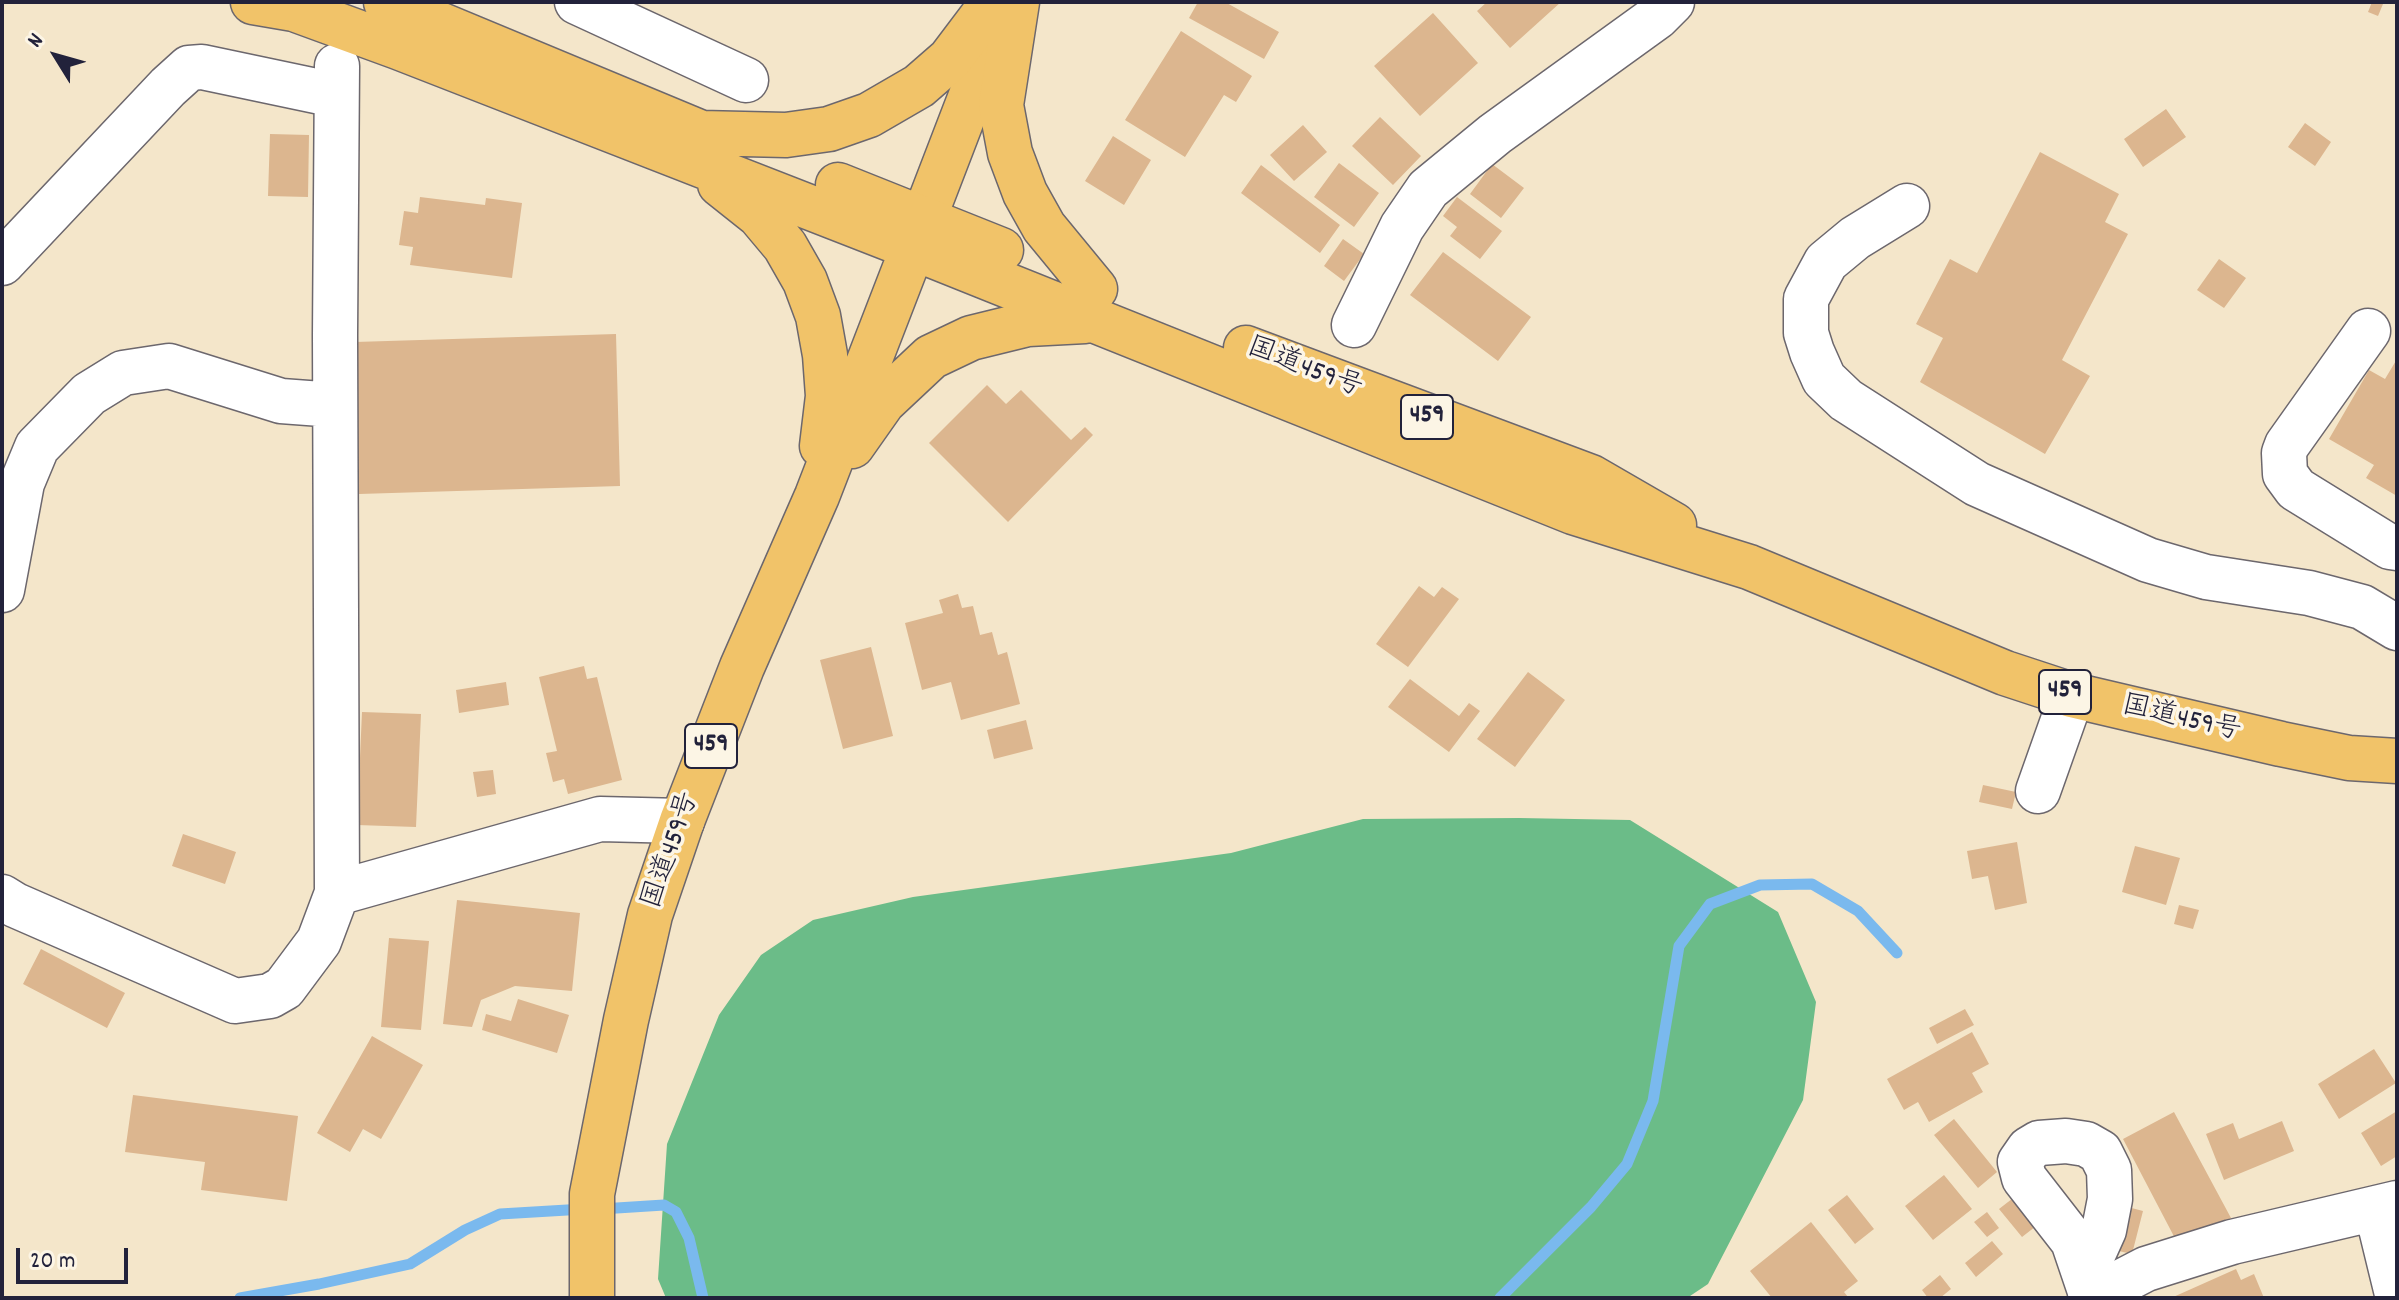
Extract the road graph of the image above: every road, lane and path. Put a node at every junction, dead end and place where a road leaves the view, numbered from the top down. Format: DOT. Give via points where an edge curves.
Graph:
graph roads {
  1 [pos="253,2"];
  2 [pos="386,2"];
  3 [pos="577,2"];
  4 [pos="993,2"];
  5 [pos="1007,2"];
  6 [pos="1017,2"];
  7 [pos="1672,2"];
  8 [pos="746,80"];
  9 [pos="696,146"];
  10 [pos="1907,206"];
  11 [pos="919,233"];
  12 [pos="2,263"];
  13 [pos="1095,305"];
  14 [pos="1354,325"];
  15 [pos="2368,331"];
  16 [pos="335,405"];
  17 [pos="817,496"];
  18 [pos="2397,548"];
  19 [pos="2,590"];
  20 [pos="2397,628"];
  21 [pos="2072,695"];
  22 [pos="2397,761"];
  23 [pos="2038,791"];
  24 [pos="682,821"];
  25 [pos="337,893"];
  26 [pos="2,897"];
  27 [pos="2387,1205"];
  28 [pos="2088,1287"];
  29 [pos="2397,1294"];
  30 [pos="592,1298"];
  1 -- 9 [label="main road" via="294,9"];
  2 -- 9 [label="main road"];
  3 -- 8 [label="street"];
  4 -- 9 [label="main road" via="950,59 919,86 869,115 829,129"];
  5 -- 11 [label="main road"];
  6 -- 13 [label="main road" via="1001,105 1010,153 1044,227"];
  7 -- 14 [label="street" via="1428,189 1402,227"];
  9 -- 11 [label="main road"];
  9 -- 17 [label="main road" via="785,246 818,316 828,396"];
  10 -- 20 [label="street" via="1826,262 1806,299 1812,352 1824,379 1846,400 1977,484 2148,560 2206,577 2362,607"];
  11 -- 13 [label="main road, 国道459号 / 459"];
  11 -- 17 [label="main road, 国道459号 / 459"];
  12 -- 16 [label="street" via="189,68 336,80"];
  13 -- 17 [label="main road" via="971,338 931,357 883,402"];
  13 -- 21 [label="main road, 国道459号 / 459" via="1341,385 1591,477 1749,567 2005,673"];
  15 -- 18 [label="street" via="2287,445 2285,474 2296,489"];
  16 -- 19 [label="street" via="281,401 169,366 123,373 89,394 37,447 22,483"];
  16 -- 25 [label="street"];
  17 -- 24 [label="main road, 国道459号 / 459"];
  21 -- 22 [label="main road, 国道459号 / 459" via="2349,758"];
  21 -- 23 [label="street"];
  24 -- 25 [label="street" via="600,819"];
  24 -- 30 [label="main road, 国道459号 / 459" via="650,915 592,1194"];
  25 -- 26 [label="street" via="319,941 284,988 270,996 235,1001"];
  27 -- 28 [label="street" via="2232,1242"];
  27 -- 29 [label="street"];
}
